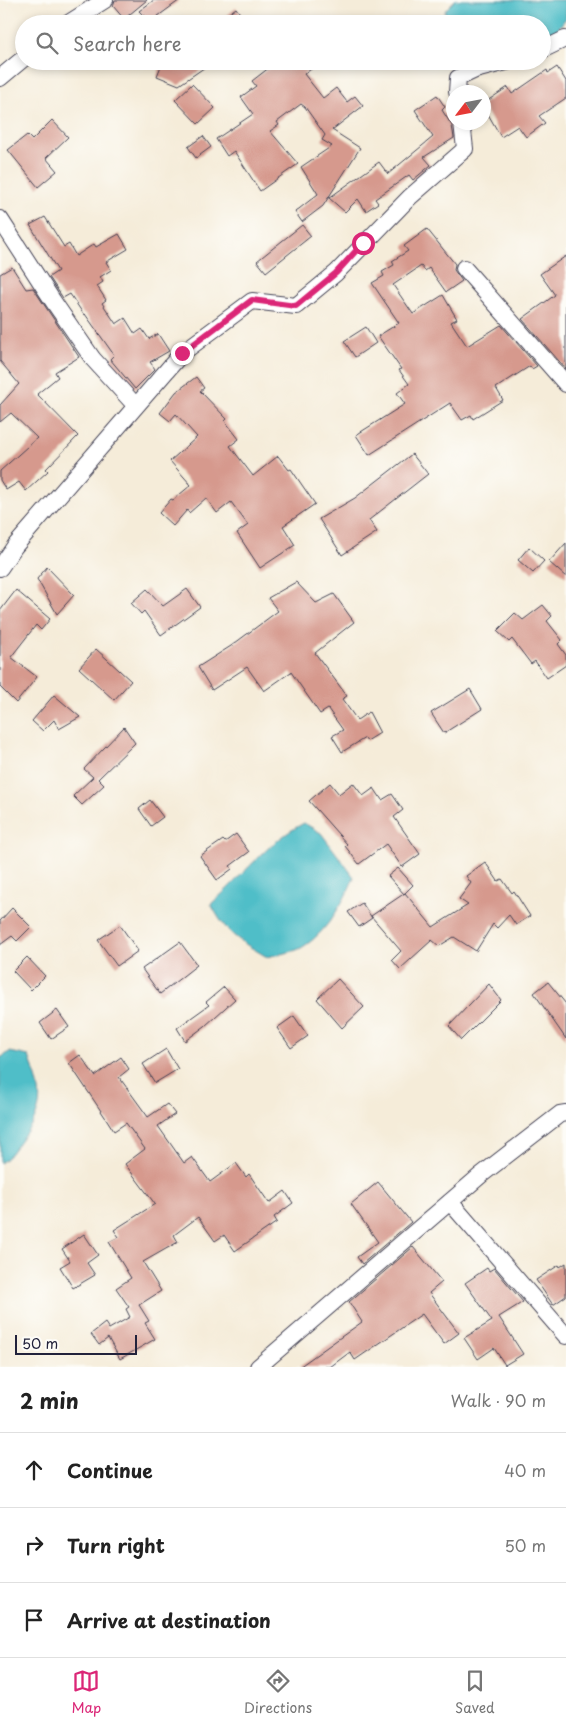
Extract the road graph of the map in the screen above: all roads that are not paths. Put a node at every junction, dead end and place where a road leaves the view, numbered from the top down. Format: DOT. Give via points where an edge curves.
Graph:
graph roads {
  1 [pos="105,0"];
  2 [pos="81,15"];
  3 [pos="566,39"];
  4 [pos="551,46"];
  5 [pos="15,66"];
  6 [pos="475,70"];
  7 [pos="0,78"];
  8 [pos="458,85"];
  9 [pos="463,130"];
  10 [pos="0,220"];
  11 [pos="464,268"];
  12 [pos="566,384"];
  13 [pos="135,405"];
  14 [pos="0,568"];
  15 [pos="566,1113"];
  16 [pos="450,1202"];
  17 [pos="566,1336"];
  18 [pos="258,1367"];
  1 -- 2 [label="street"];
  3 -- 4 [label="street"];
  5 -- 7 [label="street"];
  6 -- 8 [label="street" via="458,78"];
  9 -- 13 [label="street" via="465,149 410,197 336,273 296,306 252,300 182,353"];
  10 -- 13 [label="street" via="93,359"];
  11 -- 12 [label="street"];
  13 -- 14 [label="street" via="14,546"];
  15 -- 16 [label="street" via="560,1114"];
  16 -- 17 [label="street"];
  16 -- 18 [label="street"];
}
